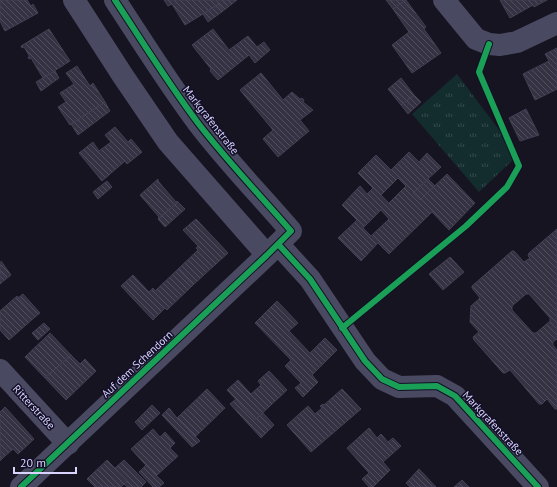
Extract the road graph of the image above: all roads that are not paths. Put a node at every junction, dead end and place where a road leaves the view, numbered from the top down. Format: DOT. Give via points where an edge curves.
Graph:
graph roads {
  1 [pos="74,0"];
  2 [pos="115,0"];
  3 [pos="444,0"];
  4 [pos="557,23"];
  5 [pos="273,250"];
  6 [pos="0,370"];
  7 [pos="68,444"];
  8 [pos="21,487"];
  9 [pos="538,487"];
  1 -- 5 [label="street, Markgrafenstraße" via="168,142"];
  2 -- 5 [label="street, Markgrafenstraße" via="198,123 291,231"];
  3 -- 4 [label="street" via="476,39 489,44 517,42"];
  5 -- 7 [label="street, Auf dem Schendorn"];
  5 -- 9 [label="street, Markgrafenstraße" via="310,279 365,361 382,379 399,387 437,386 455,396"];
  6 -- 7 [label="street, Ritterstraße"];
  7 -- 8 [label="street, Auf dem Schendorn"];
}
